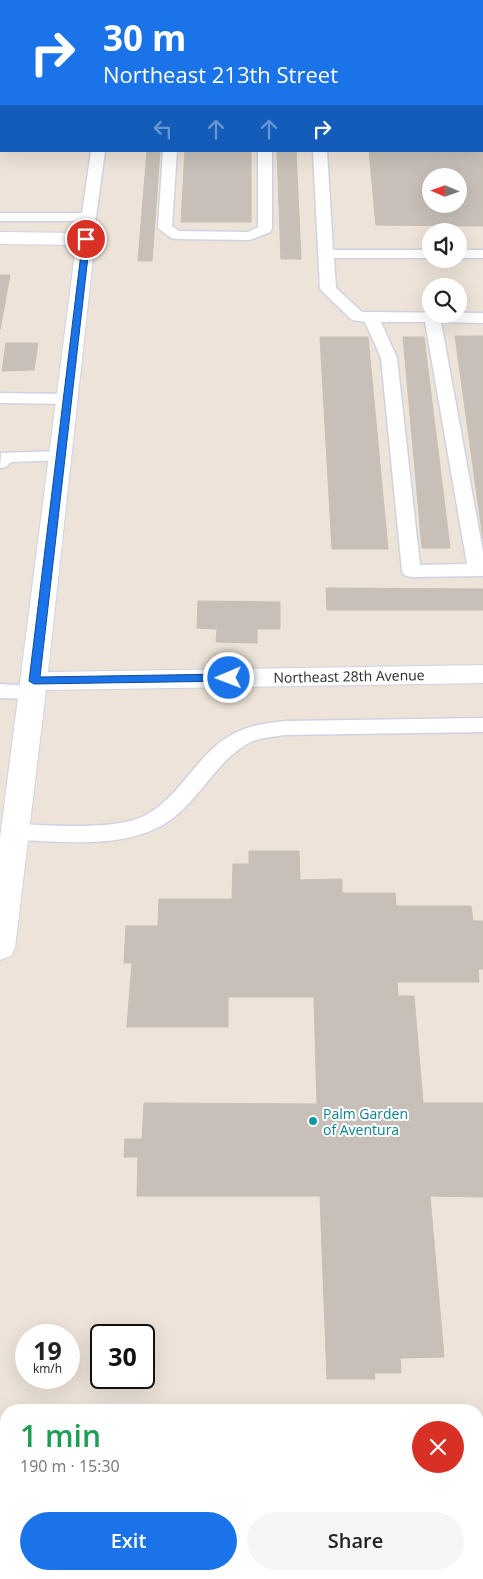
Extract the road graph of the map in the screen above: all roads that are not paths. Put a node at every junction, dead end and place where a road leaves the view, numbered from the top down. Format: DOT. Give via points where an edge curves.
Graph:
graph roads {
  1 [pos="98,152"];
  2 [pos="170,152"];
  3 [pos="264,152"];
  4 [pos="320,152"];
  5 [pos="0,217"];
  6 [pos="88,228"];
  7 [pos="0,238"];
  8 [pos="326,254"];
  9 [pos="422,254"];
  10 [pos="467,254"];
  11 [pos="483,254"];
  12 [pos="370,318"];
  13 [pos="422,318"];
  14 [pos="467,318"];
  15 [pos="483,318"];
  16 [pos="433,323"];
  17 [pos="0,398"];
  18 [pos="68,399"];
  19 [pos="61,456"];
  20 [pos="0,463"];
  21 [pos="480,570"];
  22 [pos="483,674"];
  23 [pos="33,686"];
  24 [pos="0,691"];
  25 [pos="483,725"];
  26 [pos="15,832"];
  27 [pos="5,877"];
  28 [pos="0,948"];
  1 -- 6 [label="lane"];
  2 -- 3 [label="lane" via="165,228 176,235 241,236 250,236 264,228"];
  4 -- 8 [label="lane"];
  5 -- 6 [label="lane"];
  6 -- 7 [label="street"];
  6 -- 18 [label="street"];
  8 -- 9 [label="lane"];
  8 -- 12 [label="lane" via="328,288 358,318"];
  10 -- 11 [label="lane"];
  12 -- 13 [label="lane"];
  12 -- 21 [label="lane" via="390,358 411,571"];
  14 -- 15 [label="lane"];
  16 -- 21 [label="lane"];
  17 -- 18 [label="lane"];
  18 -- 19 [label="street"];
  19 -- 20 [label="lane" via="7,457"];
  19 -- 23 [label="street"];
  22 -- 23 [label="street, Northeast 28th Avenue"];
  23 -- 24 [label="lane"];
  23 -- 26 [label="street"];
  25 -- 26 [label="lane" via="285,728 258,732 239,739 222,753 168,810 152,822 131,830 109,832"];
  26 -- 27 [label="street"];
  27 -- 28 [label="street"];
}
